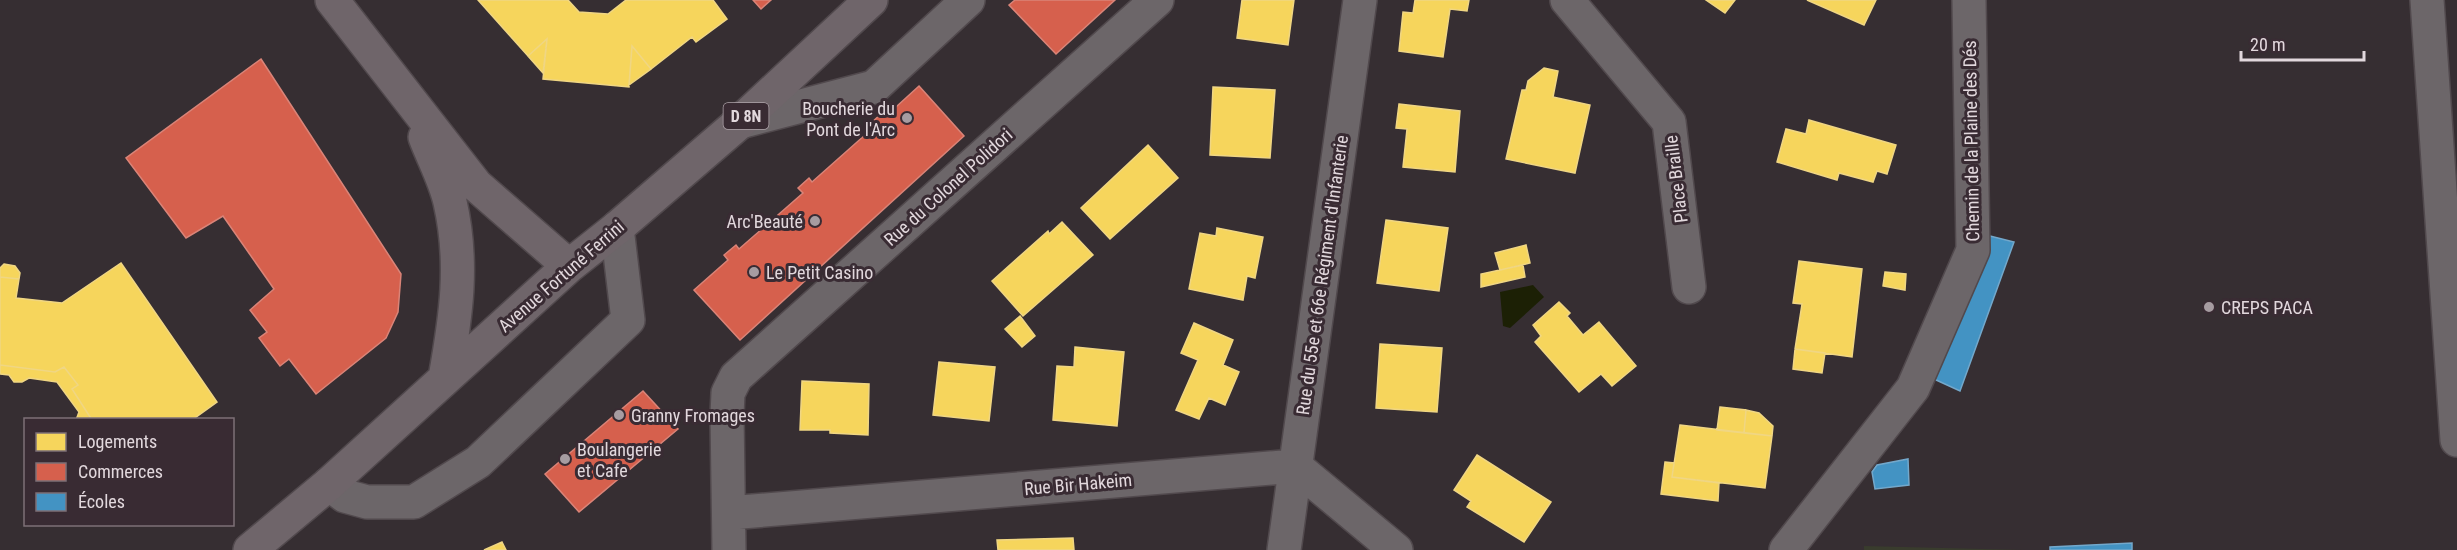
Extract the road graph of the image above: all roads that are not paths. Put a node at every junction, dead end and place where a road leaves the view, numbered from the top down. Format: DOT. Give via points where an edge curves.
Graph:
graph roads {
  1 [pos="332,0"];
  2 [pos="871,0"];
  3 [pos="968,0"];
  4 [pos="1157,0"];
  5 [pos="1360,0"];
  6 [pos="1567,0"];
  7 [pos="1969,0"];
  8 [pos="2427,0"];
  9 [pos="411,102"];
  10 [pos="740,122"];
  11 [pos="616,228"];
  12 [pos="569,266"];
  13 [pos="1689,287"];
  14 [pos="445,378"];
  15 [pos="2457,440"];
  16 [pos="1295,466"];
  17 [pos="329,484"];
  18 [pos="729,513"];
  19 [pos="250,550"];
  20 [pos="729,550"];
  21 [pos="1284,550"];
  22 [pos="1396,550"];
  23 [pos="1786,550"];
  1 -- 9 [label="main road"];
  2 -- 10 [label="main road, Avenue Fortuné Ferrini / D 8N"];
  3 -- 10 [label="street" via="874,87"];
  4 -- 18 [label="street, Rue du Colonel Polidori" via="736,377 728,393 726,415"];
  5 -- 16 [label="street, Rue du 55e et 66e Régiment d'Infanterie"];
  6 -- 13 [label="street, Place Braille" via="1669,122"];
  7 -- 23 [label="street, Chemin de la Plaine des Dés" via="1973,250 1913,388"];
  8 -- 15 [label="street"];
  9 -- 12 [label="main road" via="476,185"];
  9 -- 14 [label="main road" via="450,200 454,229 459,273"];
  10 -- 11 [label="main road, Avenue Fortuné Ferrini / D 8N"];
  11 -- 12 [label="main road, Avenue Fortuné Ferrini / D 8N"];
  11 -- 17 [label="street" via="628,320 478,462 414,502 367,502 345,496"];
  12 -- 14 [label="main road, Avenue Fortuné Ferrini / D 8N"];
  14 -- 17 [label="main road, Avenue Fortuné Ferrini / D 8N"];
  16 -- 18 [label="street, Rue Bir Hakeim"];
  16 -- 21 [label="street, Rue du 55e et 66e Régiment d'Infanterie"];
  16 -- 22 [label="street"];
  17 -- 19 [label="main road, Avenue Fortuné Ferrini / D 8N"];
  18 -- 20 [label="street, Rue du Colonel Polidori"];
}
